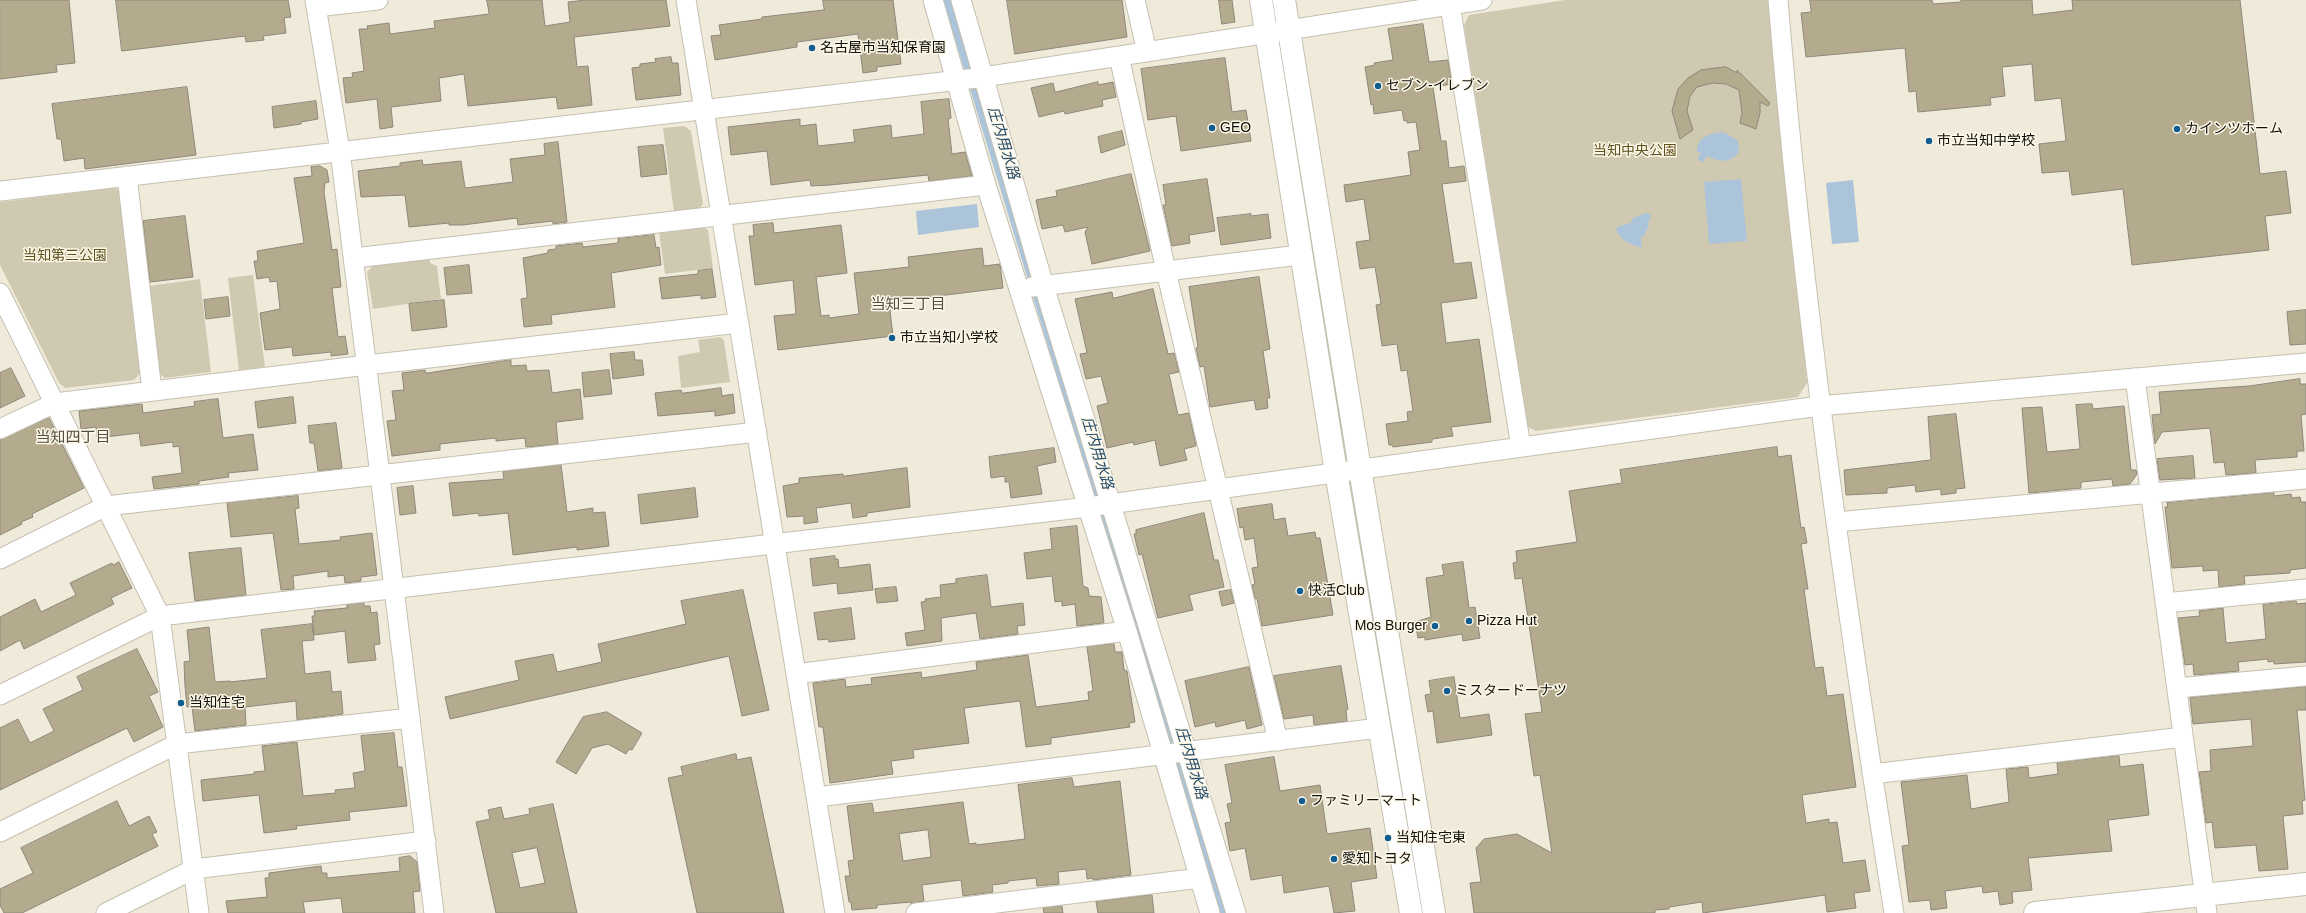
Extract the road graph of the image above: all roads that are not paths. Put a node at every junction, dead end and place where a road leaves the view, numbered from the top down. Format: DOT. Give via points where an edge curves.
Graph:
graph roads {
  1 [pos="378,0"];
  2 [pos="686,0"];
  3 [pos="933,0"];
  4 [pos="962,0"];
  5 [pos="1135,0"];
  6 [pos="1260,0"];
  7 [pos="1284,0"];
  8 [pos="1482,0"];
  9 [pos="1778,0"];
  10 [pos="316,4"];
  11 [pos="1450,5"];
  12 [pos="1290,30"];
  13 [pos="1266,33"];
  14 [pos="1147,52"];
  15 [pos="1119,56"];
  16 [pos="971,78"];
  17 [pos="704,109"];
  18 [pos="340,151"];
  19 [pos="127,176"];
  20 [pos="986,185"];
  21 [pos="0,191"];
  22 [pos="722,216"];
  23 [pos="1300,255"];
  24 [pos="354,258"];
  25 [pos="1166,271"];
  26 [pos="1032,287"];
  27 [pos="1,298"];
  28 [pos="739,323"];
  29 [pos="2306,363"];
  30 [pos="367,365"];
  31 [pos="2135,378"];
  32 [pos="152,391"];
  33 [pos="55,403"];
  34 [pos="1819,406"];
  35 [pos="0,429"];
  36 [pos="757,432"];
  37 [pos="1521,447"];
  38 [pos="1360,469"];
  39 [pos="1336,472"];
  40 [pos="380,476"];
  41 [pos="2306,479"];
  42 [pos="1217,489"];
  43 [pos="2150,492"];
  44 [pos="1100,505"];
  45 [pos="106,506"];
  46 [pos="1836,522"];
  47 [pos="775,544"];
  48 [pos="0,559"];
  49 [pos="394,588"];
  50 [pos="2306,589"];
  51 [pos="2165,603"];
  52 [pos="160,616"];
  53 [pos="1127,631"];
  54 [pos="796,674"];
  55 [pos="2306,676"];
  56 [pos="2177,688"];
  57 [pos="0,695"];
  58 [pos="410,718"];
  59 [pos="1379,728"];
  60 [pos="2183,737"];
  61 [pos="1278,741"];
  62 [pos="177,744"];
  63 [pos="1176,754"];
  64 [pos="1872,774"];
  65 [pos="816,797"];
  66 [pos="0,832"];
  67 [pos="426,841"];
  68 [pos="194,869"];
  69 [pos="1200,878"];
  70 [pos="2306,884"];
  71 [pos="2206,904"];
  72 [pos="106,913"];
  73 [pos="199,913"];
  74 [pos="434,913"];
  75 [pos="835,913"];
  76 [pos="916,913"];
  77 [pos="1210,913"];
  78 [pos="1236,913"];
  79 [pos="1410,913"];
  80 [pos="1434,913"];
  81 [pos="1894,913"];
  82 [pos="2035,913"];
  1 -- 10 [label="street"];
  2 -- 17 [label="street"];
  3 -- 16 [label="street"];
  4 -- 16 [label="street"];
  5 -- 14 [label="street"];
  6 -- 13 [label="street"];
  7 -- 12 [label="street"];
  8 -- 11 [label="street"];
  9 -- 34 [label="street"];
  10 -- 18 [label="street"];
  11 -- 12 [label="street"];
  11 -- 37 [label="street"];
  12 -- 13 [label="street"];
  12 -- 38 [label="street"];
  13 -- 14 [label="street"];
  13 -- 23 [label="street"];
  14 -- 15 [label="street"];
  15 -- 16 [label="street"];
  15 -- 25 [label="street"];
  16 -- 17 [label="street"];
  16 -- 20 [label="street"];
  16 -- 26 [label="street"];
  17 -- 18 [label="street"];
  17 -- 22 [label="street"];
  18 -- 19 [label="street"];
  18 -- 24 [label="street"];
  19 -- 21 [label="street"];
  19 -- 32 [label="street"];
  20 -- 22 [label="street"];
  20 -- 26 [label="street"];
  22 -- 24 [label="street"];
  22 -- 28 [label="street"];
  23 -- 25 [label="street"];
  23 -- 39 [label="street"];
  24 -- 30 [label="street"];
  25 -- 26 [label="street"];
  25 -- 42 [label="street"];
  26 -- 44 [label="street"];
  26 -- 44 [label="street"];
  27 -- 33 [label="street"];
  28 -- 30 [label="street"];
  28 -- 36 [label="street"];
  29 -- 31 [label="street"];
  30 -- 32 [label="street"];
  30 -- 40 [label="street"];
  31 -- 34 [label="street"];
  31 -- 43 [label="street"];
  32 -- 33 [label="street"];
  33 -- 35 [label="street"];
  33 -- 45 [label="street"];
  34 -- 37 [label="street"];
  34 -- 46 [label="street"];
  36 -- 40 [label="street"];
  36 -- 47 [label="street"];
  37 -- 38 [label="street"];
  38 -- 39 [label="street"];
  38 -- 80 [label="street"];
  39 -- 42 [label="street"];
  39 -- 59 [label="street"];
  40 -- 45 [label="street"];
  40 -- 49 [label="street"];
  41 -- 43 [label="street"];
  42 -- 44 [label="street"];
  42 -- 61 [label="street"];
  43 -- 46 [label="street"];
  43 -- 51 [label="street"];
  44 -- 47 [label="street"];
  44 -- 53 [label="street"];
  44 -- 63 [label="street"];
  45 -- 48 [label="street"];
  45 -- 52 [label="street"];
  46 -- 64 [label="street"];
  47 -- 49 [label="street"];
  47 -- 54 [label="street"];
  49 -- 52 [label="street"];
  49 -- 58 [label="street"];
  50 -- 51 [label="street"];
  51 -- 56 [label="street"];
  52 -- 57 [label="street"];
  52 -- 62 [label="street"];
  53 -- 54 [label="street"];
  53 -- 63 [label="street"];
  54 -- 65 [label="street"];
  55 -- 56 [label="street"];
  56 -- 60 [label="street"];
  58 -- 62 [label="street"];
  58 -- 67 [label="street"];
  59 -- 61 [label="street"];
  59 -- 79 [label="street"];
  60 -- 64 [label="street"];
  60 -- 71 [label="street"];
  61 -- 63 [label="street"];
  62 -- 66 [label="street"];
  62 -- 68 [label="street"];
  63 -- 65 [label="street"];
  63 -- 69 [label="street"];
  63 -- 78 [label="street"];
  64 -- 81 [label="street"];
  65 -- 75 [label="street"];
  67 -- 68 [label="street"];
  67 -- 74 [label="street"];
  68 -- 72 [label="street"];
  68 -- 73 [label="street"];
  69 -- 76 [label="street"];
  69 -- 77 [label="street"];
  70 -- 71 [label="street"];
  71 -- 82 [label="street"];
}
